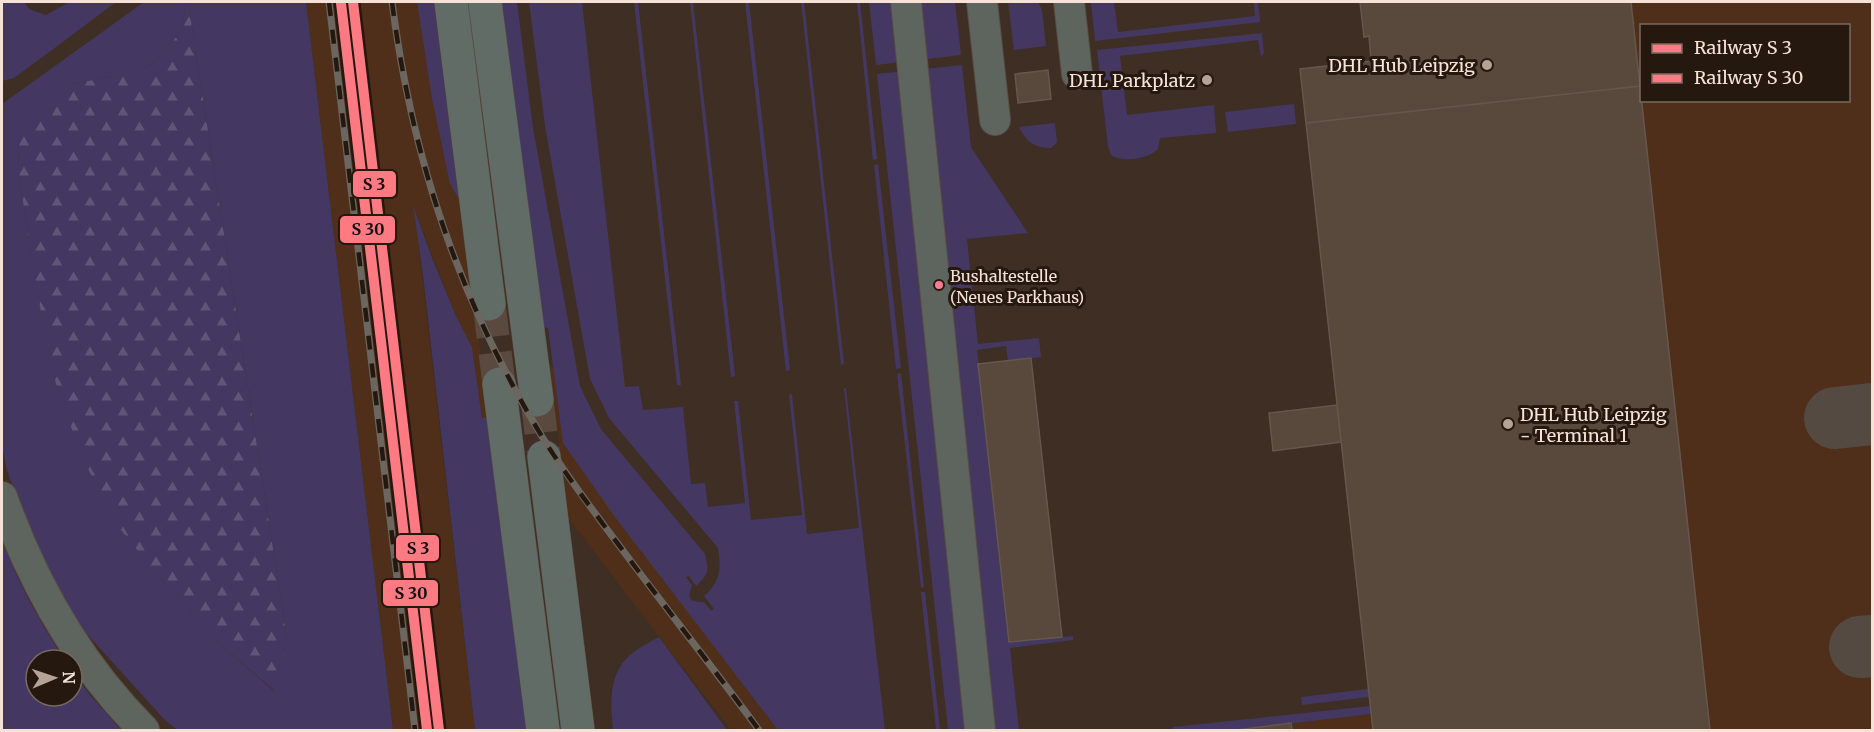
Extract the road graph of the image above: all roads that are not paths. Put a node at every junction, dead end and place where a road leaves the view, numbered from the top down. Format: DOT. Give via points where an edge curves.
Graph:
graph roads {
  1 [pos="451,2"];
  2 [pos="485,2"];
  3 [pos="906,2"];
  4 [pos="982,2"];
  5 [pos="1068,2"];
  6 [pos="1077,74"];
  7 [pos="995,120"];
  8 [pos="489,304"];
  9 [pos="499,384"];
  10 [pos="537,400"];
  11 [pos="544,457"];
  12 [pos="2,497"];
  13 [pos="144,730"];
  14 [pos="543,730"];
  15 [pos="578,730"];
  16 [pos="980,730"];
  1 -- 8 [label="main road"];
  2 -- 10 [label="main road"];
  3 -- 16 [label="street"];
  4 -- 7 [label="street"];
  5 -- 6 [label="street"];
  9 -- 14 [label="main road"];
  11 -- 15 [label="main road"];
  12 -- 13 [label="street" via="46,600 99,680"];
}
